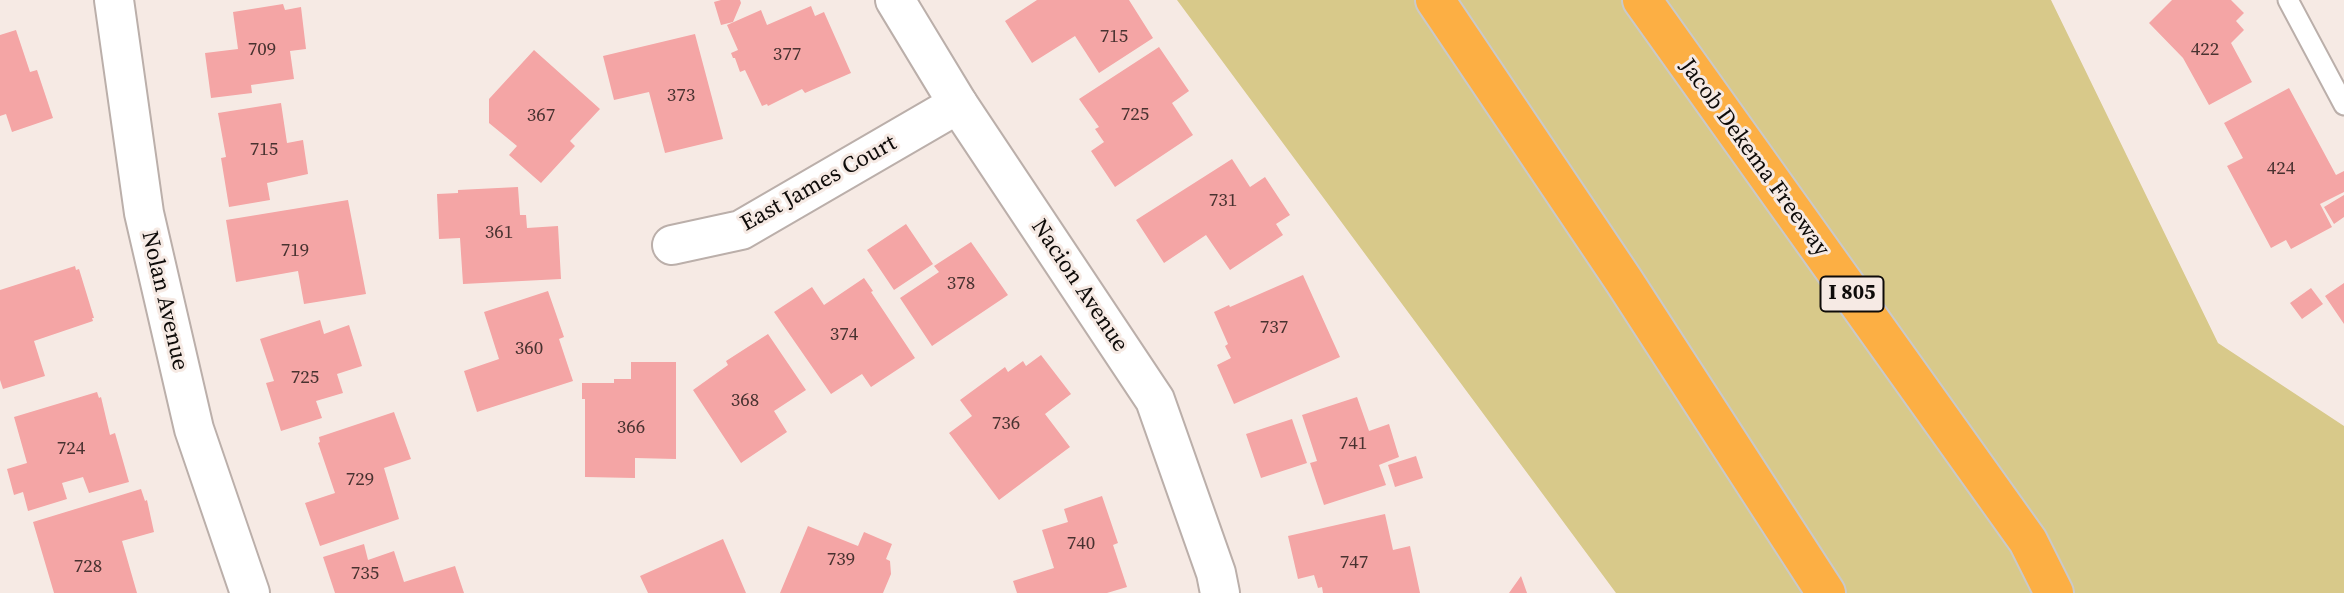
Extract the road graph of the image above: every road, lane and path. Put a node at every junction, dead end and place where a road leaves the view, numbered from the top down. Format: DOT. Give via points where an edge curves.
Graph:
graph roads {
  1 [pos="114,0"];
  2 [pos="895,0"];
  3 [pos="1435,0"];
  4 [pos="1642,0"];
  5 [pos="2288,0"];
  6 [pos="958,104"];
  7 [pos="2344,105"];
  8 [pos="672,245"];
  9 [pos="250,593"];
  10 [pos="1220,593"];
  11 [pos="1826,593"];
  12 [pos="2054,593"];
  1 -- 9 [label="street, Nolan Avenue" via="144,214 194,429"];
  2 -- 6 [label="street, Nacion Avenue"];
  3 -- 11 [label="highway"];
  4 -- 12 [label="highway, Jacob Dekema Freeway / I 805" via="2028,541"];
  5 -- 7 [label="lane"];
  6 -- 8 [label="street, East James Court" via="741,230"];
  6 -- 10 [label="street, Nacion Avenue" via="1155,400"];
}
